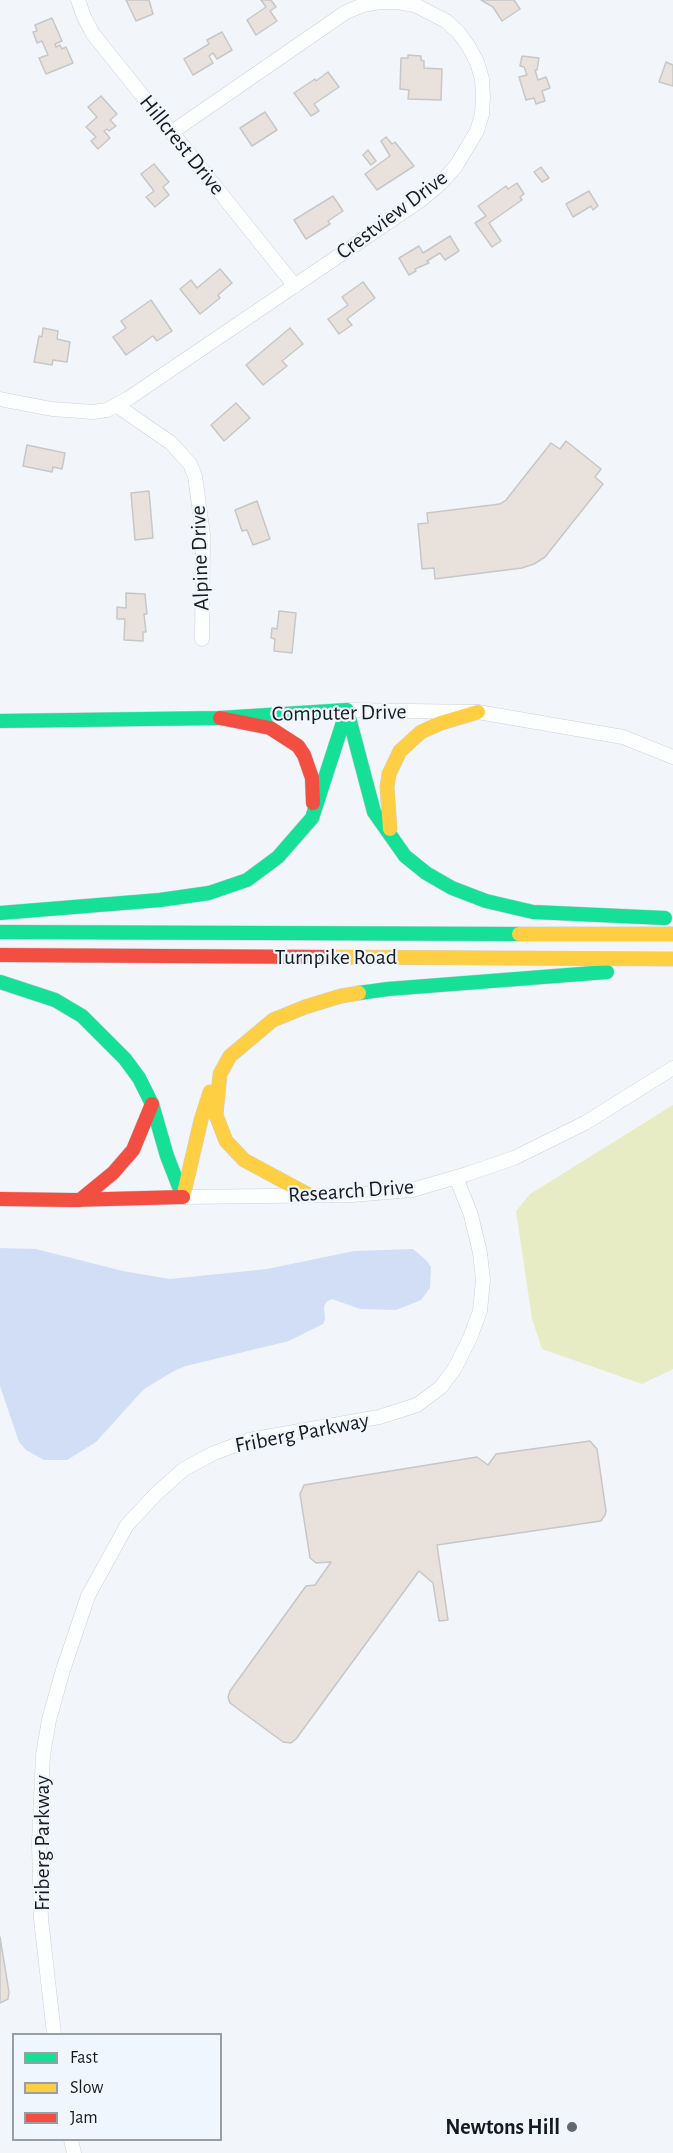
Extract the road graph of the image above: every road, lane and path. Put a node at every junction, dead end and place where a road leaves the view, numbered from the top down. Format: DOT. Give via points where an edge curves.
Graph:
graph roads {
  1 [pos="78,0"];
  2 [pos="172,132"];
  3 [pos="295,286"];
  4 [pos="0,399"];
  5 [pos="116,405"];
  6 [pos="202,639"];
  7 [pos="347,710"];
  8 [pos="478,712"];
  9 [pos="220,718"];
  10 [pos="0,721"];
  11 [pos="673,757"];
  12 [pos="312,818"];
  13 [pos="390,835"];
  14 [pos="0,913"];
  15 [pos="673,918"];
  16 [pos="0,932"];
  17 [pos="673,934"];
  18 [pos="0,955"];
  19 [pos="673,959"];
  20 [pos="673,968"];
  21 [pos="0,982"];
  22 [pos="673,1068"];
  23 [pos="220,1074"];
  24 [pos="152,1104"];
  25 [pos="456,1177"];
  26 [pos="309,1195"];
  27 [pos="183,1197"];
  28 [pos="0,1199"];
  29 [pos="80,1200"];
  30 [pos="54,2033"];
  1 -- 2 [label="street, Hillcrest Drive" via="93,34"];
  2 -- 3 [label="street, Hillcrest Drive"];
  2 -- 3 [label="street, Crestview Drive" via="331,21 363,5 415,5 446,21 459,33 477,62 482,79 482,114 469,147 430,192"];
  3 -- 5 [label="street, Crestview Drive"];
  4 -- 5 [label="street, Crestview Drive" via="78,412"];
  5 -- 6 [label="street, Alpine Drive" via="171,443 190,464 195,476 203,535"];
  7 -- 8 [label="street, Computer Drive"];
  7 -- 9 [label="main road, Computer Drive"];
  7 -- 12 [label="main road"];
  7 -- 13 [label="main road" via="374,812"];
  8 -- 11 [label="street, Computer Drive" via="623,737"];
  8 -- 13 [label="main road" via="421,732 400,751 387,787"];
  9 -- 10 [label="main road, Computer Drive"];
  9 -- 12 [label="main road" via="270,728 298,746 312,778"];
  12 -- 14 [label="main road" via="278,857 258,873 209,894"];
  13 -- 15 [label="main road" via="405,856 426,873 486,901 533,912"];
  16 -- 17 [label="main road, Turnpike Road"];
  18 -- 19 [label="main road, Turnpike Road"];
  20 -- 23 [label="main road" via="388,989 341,996 273,1020 230,1056"];
  21 -- 24 [label="main road" via="55,1000 82,1016 125,1059"];
  22 -- 25 [label="street, Research Drive" via="585,1123 514,1158"];
  23 -- 26 [label="main road" via="216,1115 226,1141 244,1160"];
  23 -- 27 [label="main road" via="201,1120"];
  24 -- 27 [label="main road" via="166,1156"];
  24 -- 29 [label="main road" via="133,1150 113,1173"];
  25 -- 26 [label="street, Research Drive" via="412,1190"];
  25 -- 30 [label="street, Friberg Parkway" via="471,1215 483,1280 480,1311 470,1338 441,1387 417,1405 379,1417 249,1440 184,1469 127,1526 88,1596 63,1670 43,1755 41,1919"];
  26 -- 27 [label="street, Research Drive"];
  27 -- 29 [label="main road, Research Drive"];
  28 -- 29 [label="main road, Research Drive"];
}
